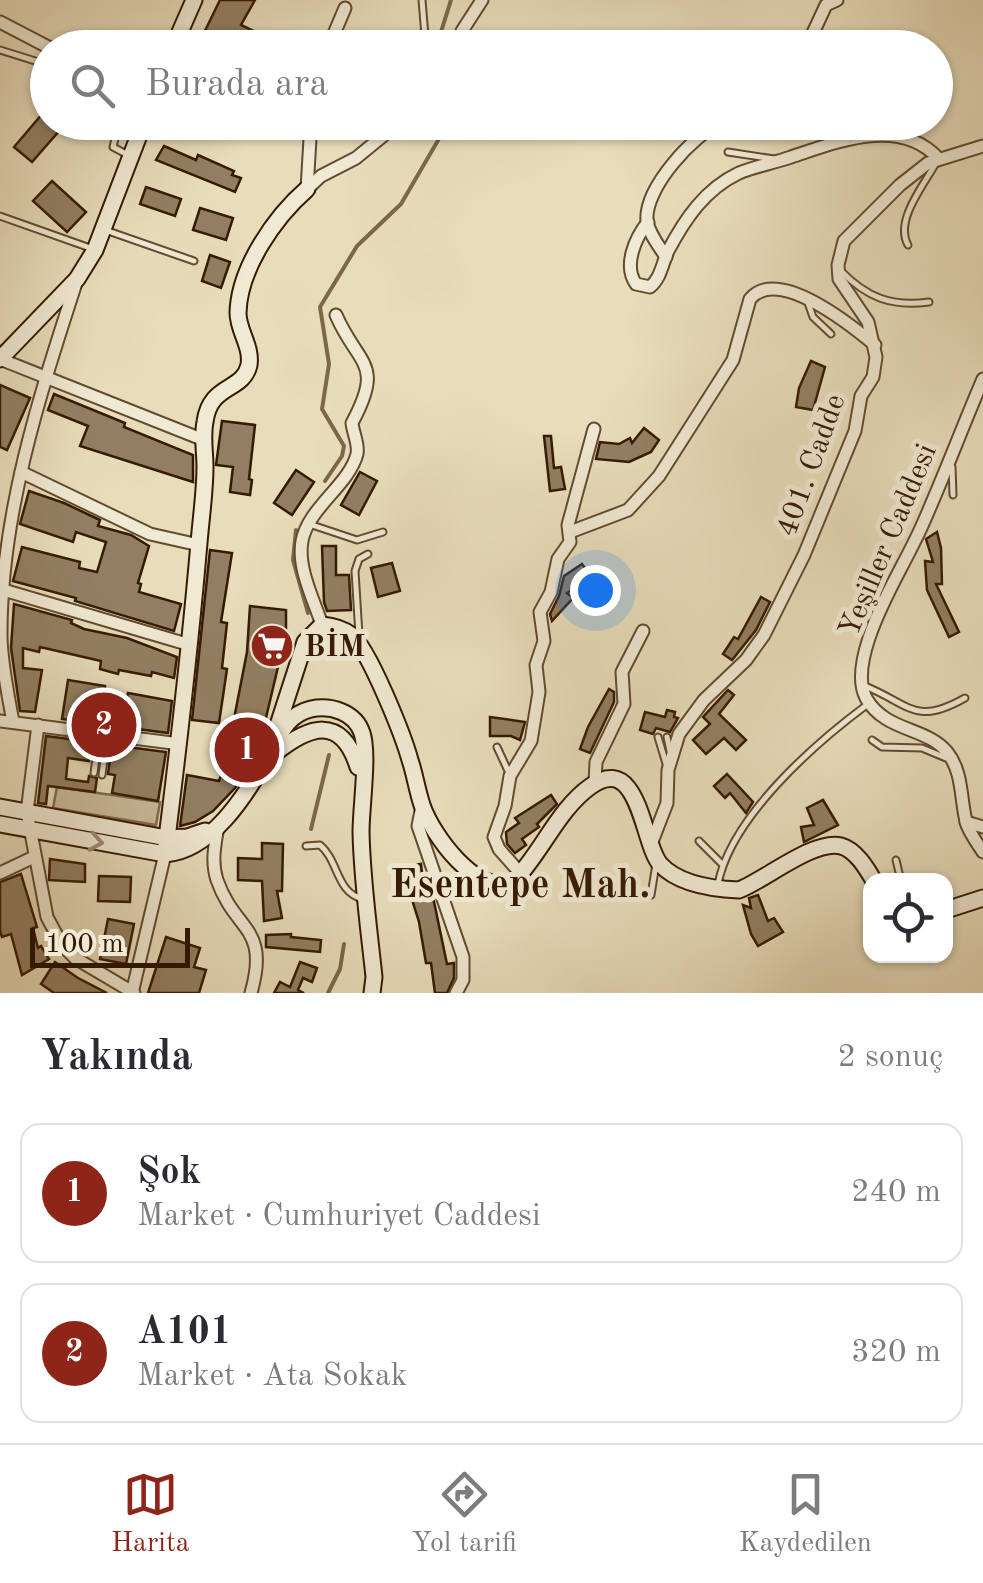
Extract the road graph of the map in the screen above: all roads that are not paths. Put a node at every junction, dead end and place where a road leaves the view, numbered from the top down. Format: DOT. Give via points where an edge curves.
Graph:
graph roads {
  1 [pos="194,0"];
  2 [pos="422,0"];
  3 [pos="482,0"];
  4 [pos="836,0"];
  5 [pos="345,8"];
  6 [pos="0,22"];
  7 [pos="181,30"];
  8 [pos="336,30"];
  9 [pos="424,30"];
  10 [pos="464,30"];
  11 [pos="814,30"];
  12 [pos="30,38"];
  13 [pos="0,50"];
  14 [pos="30,59"];
  15 [pos="115,140"];
  16 [pos="138,140"];
  17 [pos="310,140"];
  18 [pos="378,140"];
  19 [pos="694,140"];
  20 [pos="841,140"];
  21 [pos="911,140"];
  22 [pos="983,146"];
  23 [pos="728,152"];
  24 [pos="132,157"];
  25 [pos="938,158"];
  26 [pos="778,161"];
  27 [pos="307,189"];
  28 [pos="0,216"];
  29 [pos="648,222"];
  30 [pos="105,230"];
  31 [pos="908,245"];
  32 [pos="96,250"];
  33 [pos="666,257"];
  34 [pos="194,261"];
  35 [pos="838,268"];
  36 [pos="77,279"];
  37 [pos="808,300"];
  38 [pos="929,302"];
  39 [pos="336,315"];
  40 [pos="832,334"];
  41 [pos="875,345"];
  42 [pos="0,358"];
  43 [pos="45,378"];
  44 [pos="983,379"];
  45 [pos="594,429"];
  46 [pos="204,440"];
  47 [pos="950,454"];
  48 [pos="20,472"];
  49 [pos="952,496"];
  50 [pos="309,524"];
  51 [pos="384,532"];
  52 [pos="570,532"];
  53 [pos="199,545"];
  54 [pos="368,554"];
  55 [pos="2,590"];
  56 [pos="322,625"];
  57 [pos="643,631"];
  58 [pos="0,636"];
  59 [pos="359,643"];
  60 [pos="190,645"];
  61 [pos="3,682"];
  62 [pos="862,685"];
  63 [pos="965,698"];
  64 [pos="869,703"];
  65 [pos="7,722"];
  66 [pos="38,725"];
  67 [pos="103,734"];
  68 [pos="667,737"];
  69 [pos="658,738"];
  70 [pos="872,740"];
  71 [pos="180,744"];
  72 [pos="497,747"];
  73 [pos="672,753"];
  74 [pos="267,759"];
  75 [pos="952,762"];
  76 [pos="668,770"];
  77 [pos="98,774"];
  78 [pos="510,776"];
  79 [pos="595,783"];
  80 [pos="422,806"];
  81 [pos="0,807"];
  82 [pos="27,812"];
  83 [pos="966,822"];
  84 [pos="0,824"];
  85 [pos="218,826"];
  86 [pos="983,827"];
  87 [pos="29,831"];
  88 [pos="698,840"];
  89 [pos="166,846"];
  90 [pos="306,846"];
  91 [pos="983,852"];
  92 [pos="654,854"];
  93 [pos="34,857"];
  94 [pos="896,860"];
  95 [pos="722,864"];
  96 [pos="0,872"];
  97 [pos="869,873"];
  98 [pos="899,873"];
  99 [pos="522,874"];
  100 [pos="717,887"];
  101 [pos="650,895"];
  102 [pos="983,898"];
  103 [pos="366,899"];
  104 [pos="953,908"];
  105 [pos="374,988"];
  106 [pos="133,993"];
  107 [pos="251,993"];
  108 [pos="456,993"];
  1 -- 7 [label="street"];
  2 -- 9 [label="lane"];
  3 -- 10 [label="street"];
  4 -- 11 [label="street" via="826,5"];
  5 -- 8 [label="street"];
  6 -- 12 [label="street"];
  13 -- 14 [label="lane"];
  15 -- 24 [label="lane" via="113,147"];
  16 -- 24 [label="street"];
  17 -- 27 [label="street"];
  18 -- 27 [label="street"];
  19 -- 29 [label="street" via="652,200"];
  20 -- 26 [label="street"];
  21 -- 25 [label="street"];
  22 -- 25 [label="street"];
  23 -- 26 [label="lane"];
  24 -- 30 [label="street"];
  25 -- 31 [label="lane" via="910,209"];
  25 -- 35 [label="street" via="851,233"];
  26 -- 33 [label="street" via="712,190"];
  27 -- 46 [label="street" via="274,224 248,275 238,311 250,355 247,370 215,395"];
  28 -- 32 [label="lane"];
  29 -- 33 [label="street"];
  29 -- 33 [label="street" via="632,259 632,281 653,286"];
  30 -- 32 [label="street"];
  30 -- 34 [label="lane"];
  32 -- 36 [label="street"];
  35 -- 38 [label="lane" via="880,298 907,306"];
  35 -- 41 [label="street"];
  36 -- 42 [label="street"];
  36 -- 43 [label="street"];
  37 -- 40 [label="lane" via="813,316"];
  37 -- 41 [label="street" via="847,320"];
  37 -- 52 [label="street" via="776,289 755,293 734,360 659,476 628,510"];
  39 -- 50 [label="street" via="365,360 367,387 352,423 355,459"];
  41 -- 73 [label="street, 401. Cadde" via="875,370 860,396 855,430 796,573 758,644 689,719"];
  42 -- 43 [label="street"];
  43 -- 46 [label="street"];
  43 -- 48 [label="street"];
  44 -- 47 [label="street, Yeşiller Caddesi"];
  45 -- 52 [label="street"];
  46 -- 53 [label="street"];
  47 -- 49 [label="lane"];
  47 -- 62 [label="street, Yeşiller Caddesi" via="868,640"];
  48 -- 53 [label="street" via="150,534"];
  48 -- 55 [label="street"];
  50 -- 51 [label="lane" via="356,540"];
  50 -- 56 [label="street" via="302,564"];
  52 -- 78 [label="street" via="540,612 544,641 531,741"];
  53 -- 60 [label="street"];
  54 -- 59 [label="lane" via="355,572"];
  55 -- 58 [label="street"];
  55 -- 60 [label="street"];
  56 -- 59 [label="street"];
  56 -- 74 [label="street" via="305,642"];
  57 -- 79 [label="street" via="622,672 624,704 596,762"];
  58 -- 61 [label="street"];
  59 -- 80 [label="street" via="398,726"];
  60 -- 71 [label="street"];
  61 -- 65 [label="street"];
  62 -- 63 [label="lane" via="924,713"];
  62 -- 64 [label="street, Yeşiller Caddesi"];
  64 -- 75 [label="street" via="900,728 940,746"];
  64 -- 95 [label="lane" via="750,815"];
  65 -- 66 [label="street"];
  66 -- 67 [label="street"];
  66 -- 82 [label="street"];
  67 -- 71 [label="street"];
  67 -- 77 [label="lane"];
  68 -- 73 [label="lane"];
  69 -- 76 [label="lane"];
  70 -- 75 [label="lane" via="882,748 922,748"];
  71 -- 89 [label="street"];
  72 -- 78 [label="lane"];
  73 -- 76 [label="street, 401. Cadde"];
  74 -- 85 [label="street"];
  74 -- 103 [label="street" via="290,719 307,710 330,708 353,719 362,733"];
  75 -- 83 [label="street"];
  76 -- 92 [label="street, 401. Cadde"];
  78 -- 99 [label="street" via="494,837"];
  79 -- 92 [label="street" via="618,782 632,792"];
  79 -- 99 [label="street"];
  80 -- 99 [label="street" via="476,878 504,886"];
  80 -- 108 [label="street" via="418,826 463,956"];
  81 -- 82 [label="street"];
  82 -- 87 [label="street"];
  82 -- 89 [label="street"];
  83 -- 86 [label="street"];
  83 -- 91 [label="street"];
  84 -- 87 [label="street"];
  85 -- 89 [label="street" via="190,848"];
  85 -- 107 [label="street" via="217,882 256,943"];
  87 -- 89 [label="street, one-way"];
  87 -- 93 [label="street"];
  88 -- 95 [label="lane"];
  89 -- 106 [label="street"];
  90 -- 103 [label="lane" via="326,850 345,890"];
  92 -- 100 [label="street" via="675,876"];
  92 -- 101 [label="lane"];
  93 -- 96 [label="street"];
  93 -- 106 [label="street" via="47,916 62,945"];
  94 -- 98 [label="lane"];
  95 -- 100 [label="lane"];
  97 -- 100 [label="street" via="839,845 828,846 739,890"];
  102 -- 104 [label="street"];
  103 -- 105 [label="street"];
}
